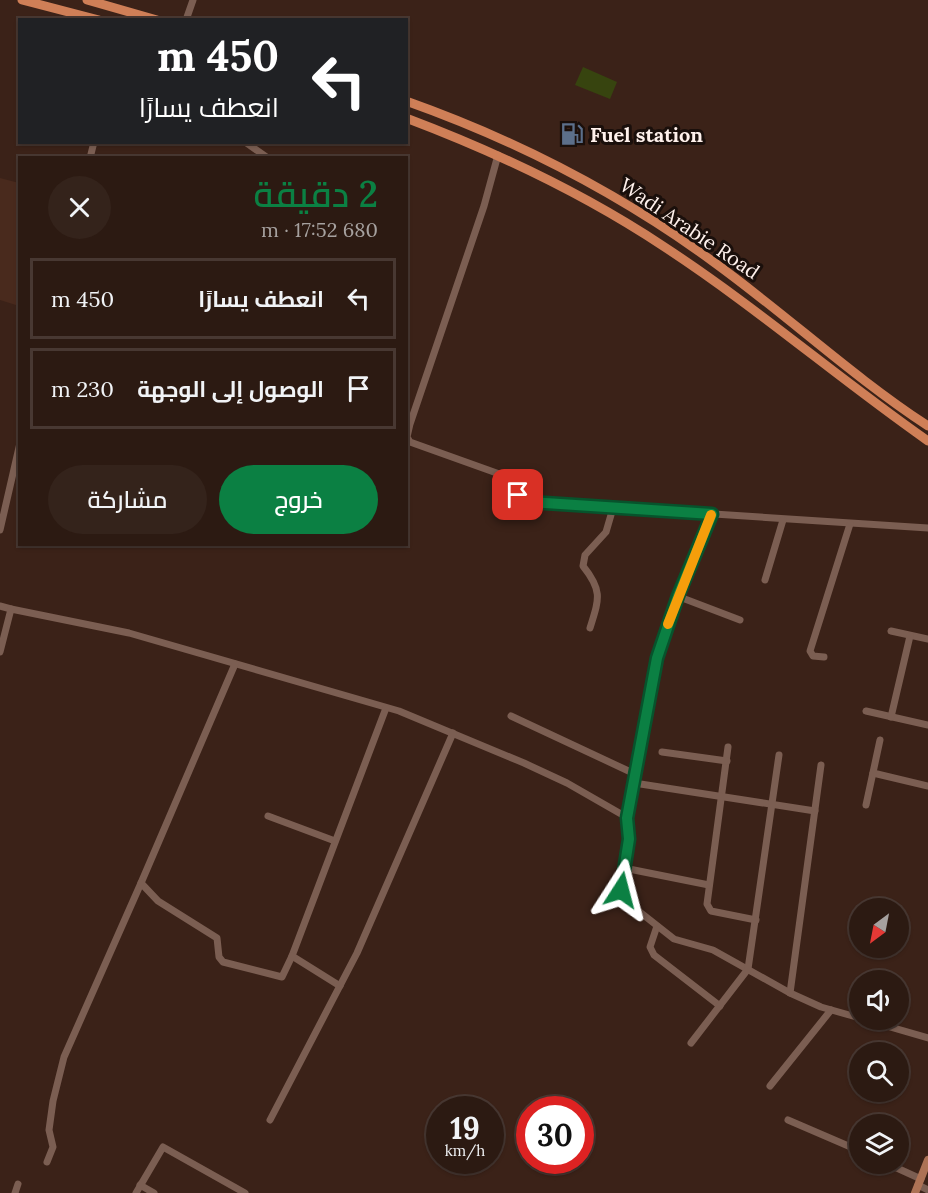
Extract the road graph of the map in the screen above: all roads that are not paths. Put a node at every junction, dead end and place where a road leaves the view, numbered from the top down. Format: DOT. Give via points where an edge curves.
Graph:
graph roads {
  1 [pos="22,0"];
  2 [pos="87,0"];
  3 [pos="193,0"];
  4 [pos="91,18"];
  5 [pos="150,18"];
  6 [pos="187,18"];
  7 [pos="408,102"];
  8 [pos="408,119"];
  9 [pos="248,144"];
  10 [pos="498,155"];
  11 [pos="265,156"];
  12 [pos="928,426"];
  13 [pos="408,434"];
  14 [pos="408,438"];
  15 [pos="928,441"];
  16 [pos="18,452"];
  17 [pos="614,508"];
  18 [pos="712,514"];
  19 [pos="783,520"];
  20 [pos="850,524"];
  21 [pos="928,528"];
  22 [pos="0,530"];
  23 [pos="765,580"];
  24 [pos="678,596"];
  25 [pos="0,606"];
  26 [pos="10,609"];
  27 [pos="740,620"];
  28 [pos="590,628"];
  29 [pos="891,631"];
  30 [pos="910,636"];
  31 [pos="928,639"];
  32 [pos="0,652"];
  33 [pos="824,657"];
  34 [pos="235,664"];
  35 [pos="386,708"];
  36 [pos="866,711"];
  37 [pos="512,716"];
  38 [pos="891,717"];
  39 [pos="928,725"];
  40 [pos="453,733"];
  41 [pos="880,740"];
  42 [pos="728,747"];
  43 [pos="662,752"];
  44 [pos="779,755"];
  45 [pos="727,761"];
  46 [pos="821,765"];
  47 [pos="873,773"];
  48 [pos="635,774"];
  49 [pos="634,783"];
  50 [pos="928,786"];
  51 [pos="722,797"];
  52 [pos="772,804"];
  53 [pos="866,804"];
  54 [pos="815,811"];
  55 [pos="268,816"];
  56 [pos="627,818"];
  57 [pos="335,841"];
  58 [pos="624,868"];
  59 [pos="141,882"];
  60 [pos="709,885"];
  61 [pos="756,920"];
  62 [pos="657,926"];
  63 [pos="292,956"];
  64 [pos="748,969"];
  65 [pos="340,986"];
  66 [pos="790,993"];
  67 [pos="720,1006"];
  68 [pos="831,1010"];
  69 [pos="849,1015"];
  70 [pos="900,1030"];
  71 [pos="928,1038"];
  72 [pos="691,1043"];
  73 [pos="770,1086"];
  74 [pos="270,1120"];
  75 [pos="788,1120"];
  76 [pos="849,1146"];
  77 [pos="928,1160"];
  78 [pos="47,1162"];
  79 [pos="902,1174"];
  80 [pos="18,1184"];
  81 [pos="141,1185"];
  82 [pos="918,1186"];
  83 [pos="928,1190"];
  84 [pos="15,1193"];
  85 [pos="136,1193"];
  86 [pos="154,1193"];
  87 [pos="244,1193"];
  1 -- 4 [label="highway"];
  2 -- 5 [label="highway"];
  3 -- 6 [label="street"];
  7 -- 12 [label="highway, Wadi Arabie Road" via="518,147 640,213 716,263 839,362"];
  8 -- 10 [label="highway, Wadi Arabie Road"];
  9 -- 11 [label="street"];
  10 -- 13 [label="street"];
  10 -- 15 [label="highway, Wadi Arabie Road" via="664,246"];
  14 -- 17 [label="street" via="414,446 505,476 523,500"];
  16 -- 22 [label="street"];
  17 -- 18 [label="street"];
  17 -- 28 [label="street" via="606,532 585,555 583,566 598,587"];
  18 -- 19 [label="street"];
  18 -- 24 [label="street"];
  19 -- 20 [label="street"];
  19 -- 23 [label="street"];
  20 -- 21 [label="street"];
  20 -- 33 [label="street" via="810,651 813,656"];
  24 -- 27 [label="street"];
  24 -- 48 [label="street" via="657,658"];
  25 -- 26 [label="street"];
  26 -- 32 [label="street"];
  26 -- 34 [label="street" via="129,633"];
  29 -- 30 [label="street"];
  30 -- 31 [label="street"];
  30 -- 38 [label="street"];
  34 -- 35 [label="street"];
  34 -- 59 [label="street"];
  35 -- 40 [label="street"];
  35 -- 57 [label="street"];
  36 -- 38 [label="street"];
  37 -- 48 [label="street"];
  38 -- 39 [label="street"];
  40 -- 56 [label="street" via="567,783"];
  40 -- 65 [label="street"];
  41 -- 47 [label="street"];
  42 -- 45 [label="street"];
  43 -- 45 [label="street"];
  44 -- 52 [label="street"];
  45 -- 51 [label="street"];
  46 -- 54 [label="street"];
  47 -- 50 [label="street"];
  47 -- 53 [label="street"];
  48 -- 49 [label="street"];
  49 -- 51 [label="street"];
  49 -- 56 [label="street"];
  51 -- 52 [label="street"];
  51 -- 60 [label="street"];
  52 -- 54 [label="street"];
  52 -- 61 [label="street"];
  54 -- 66 [label="street"];
  55 -- 57 [label="street"];
  56 -- 58 [label="street" via="630,831"];
  57 -- 63 [label="street"];
  58 -- 60 [label="street"];
  58 -- 62 [label="street" via="622,898"];
  59 -- 63 [label="street" via="158,901 217,938 223,962 282,977"];
  59 -- 78 [label="street" via="64,1057 53,1101 49,1130 52,1148"];
  60 -- 61 [label="street" via="707,904 711,911"];
  61 -- 64 [label="street"];
  62 -- 64 [label="street" via="674,939 713,950"];
  62 -- 67 [label="street" via="650,947 654,955"];
  63 -- 65 [label="street"];
  64 -- 66 [label="street"];
  64 -- 67 [label="street"];
  65 -- 74 [label="street"];
  66 -- 68 [label="street"];
  67 -- 72 [label="street"];
  68 -- 69 [label="street"];
  68 -- 73 [label="street"];
  70 -- 71 [label="street"];
  75 -- 76 [label="street"];
  77 -- 82 [label="main road"];
  79 -- 82 [label="street"];
  80 -- 84 [label="street"];
  81 -- 85 [label="street"];
  81 -- 86 [label="street"];
  81 -- 87 [label="street" via="163,1147"];
  82 -- 83 [label="street"];
}
